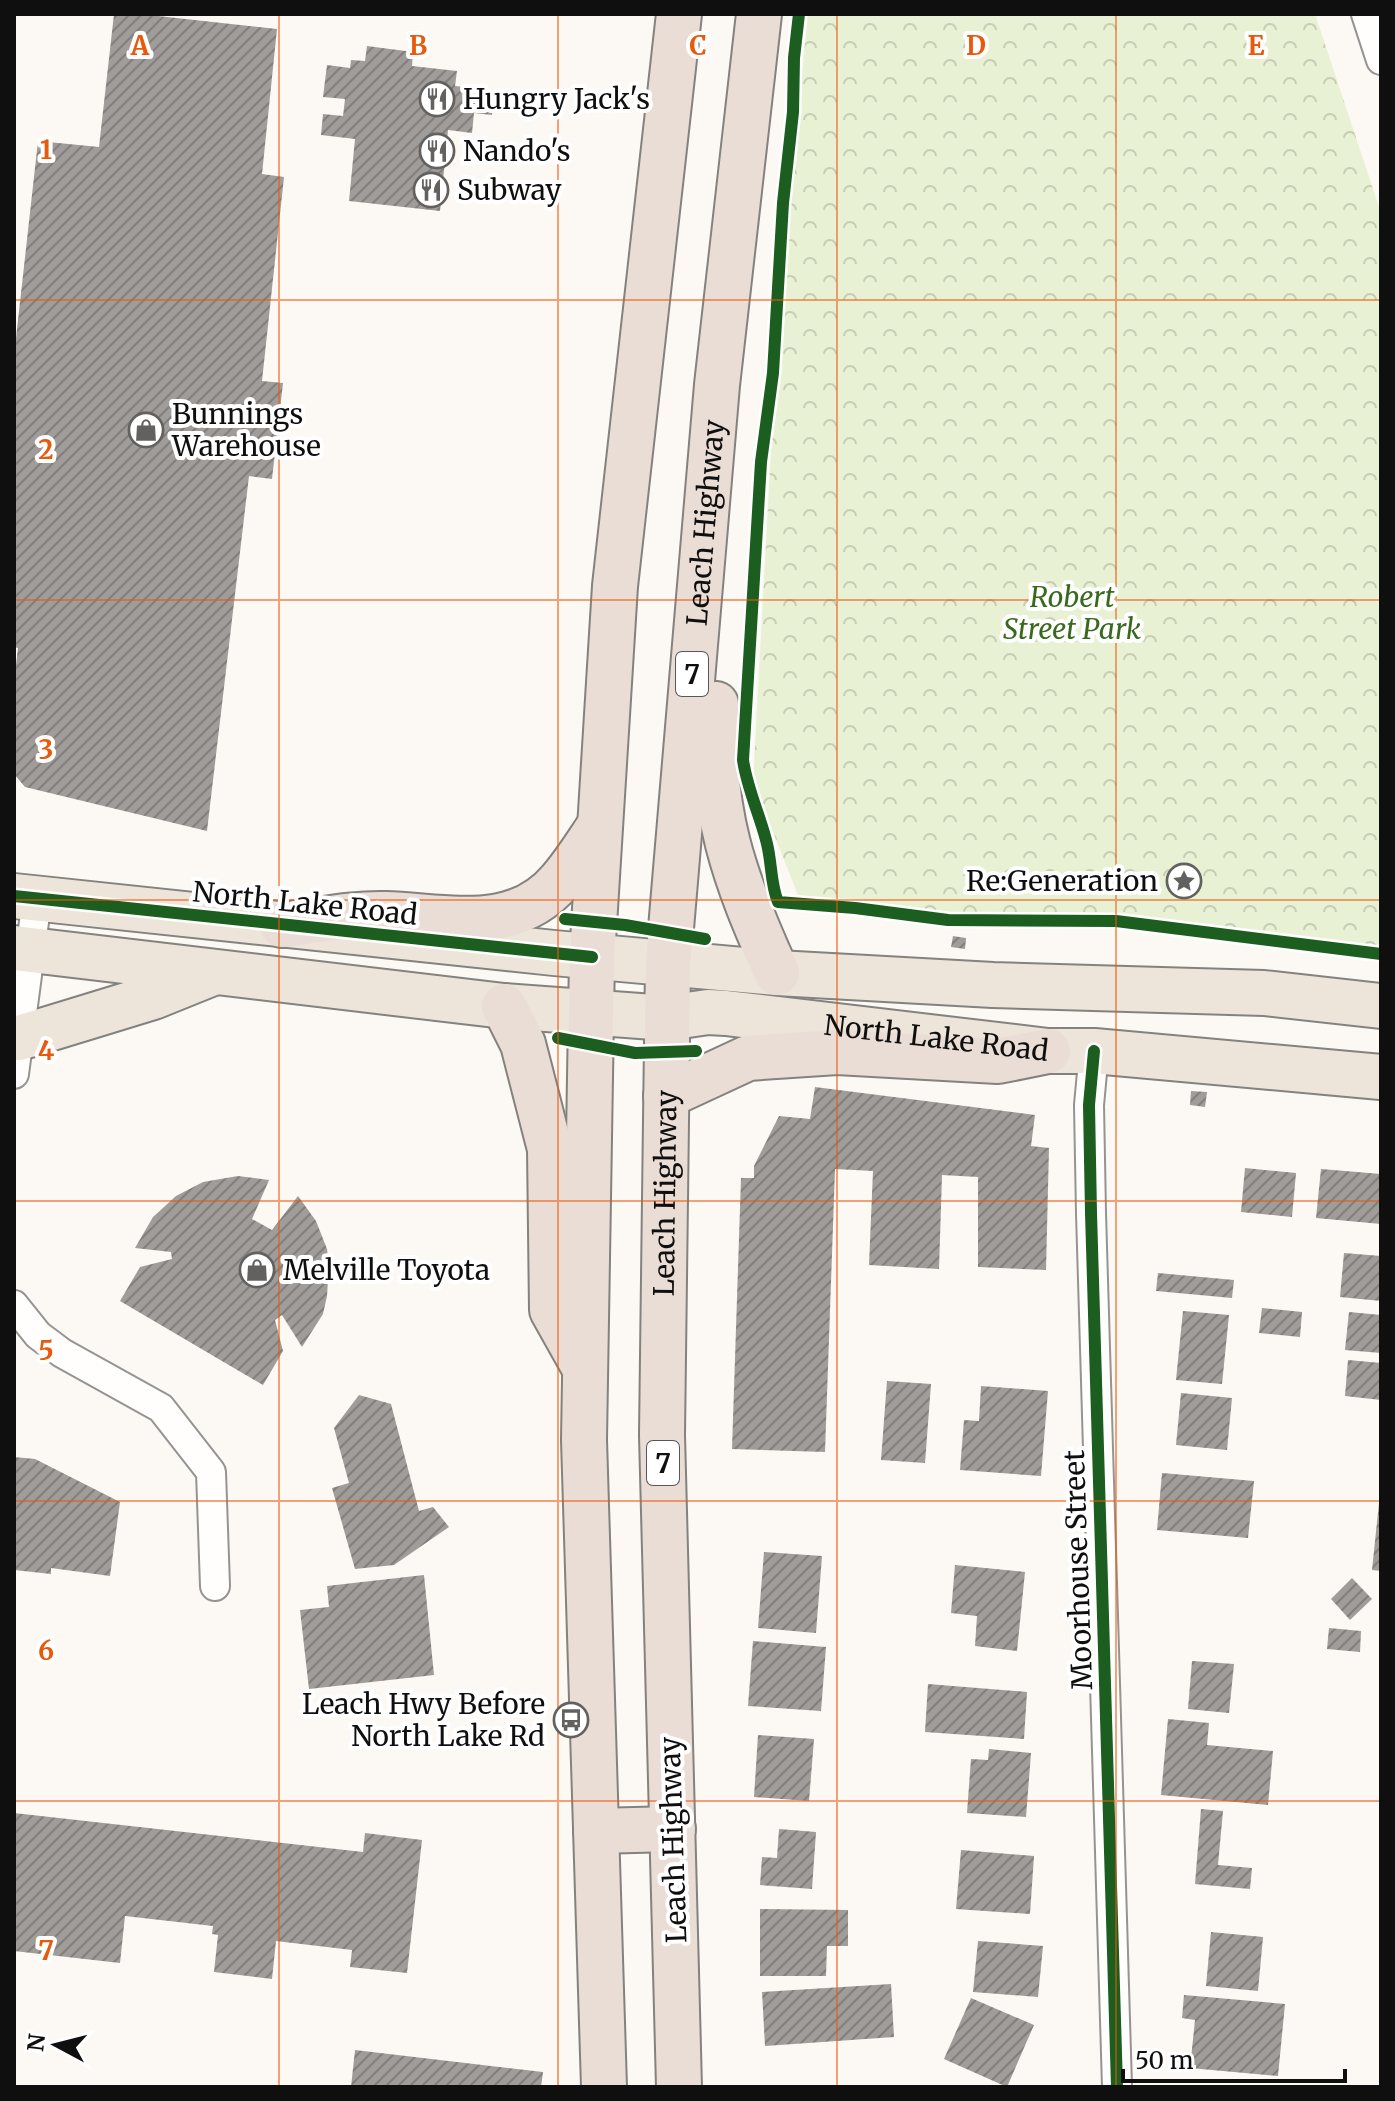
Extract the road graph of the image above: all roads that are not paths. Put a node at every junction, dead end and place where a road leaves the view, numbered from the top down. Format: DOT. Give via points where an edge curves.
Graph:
graph roads {
  1 [pos="679,14"];
  2 [pos="759,14"];
  3 [pos="717,385"];
  4 [pos="600,825"];
  5 [pos="25,898"];
  6 [pos="282,925"];
  7 [pos="22,949"];
  8 [pos="592,957"];
  9 [pos="668,964"];
  10 [pos="216,972"];
  11 [pos="777,973"];
  12 [pos="504,1006"];
  13 [pos="1381,1006"];
  14 [pos="590,1012"];
  15 [pos="667,1018"];
  16 [pos="1048,1051"];
  17 [pos="1094,1051"];
  18 [pos="16,1056"];
  19 [pos="1381,1077"];
  20 [pos="666,1096"];
  21 [pos="14,1305"];
  22 [pos="585,1368"];
  23 [pos="215,1586"];
  24 [pos="673,1829"];
  25 [pos="596,1831"];
  26 [pos="604,2087"];
  27 [pos="679,2087"];
  28 [pos="1117,2087"];
  1 -- 4 [label="highway" via="615,586"];
  2 -- 3 [label="highway, Leach Highway / 7"];
  3 -- 9 [label="highway, Leach Highway / 7"];
  3 -- 11 [label="highway" via="734,451 713,750 723,827 739,885"];
  4 -- 6 [label="highway" via="560,882 526,907 499,917 475,921 383,914"];
  4 -- 8 [label="highway"];
  5 -- 6 [label="main road, North Lake Road"];
  5 -- 7 [label="street"];
  6 -- 8 [label="main road, North Lake Road"];
  7 -- 10 [label="main road, North Lake Road"];
  7 -- 18 [label="street"];
  8 -- 9 [label="main road, North Lake Road"];
  8 -- 14 [label="highway"];
  9 -- 11 [label="main road, North Lake Road"];
  9 -- 15 [label="highway, Leach Highway / 7"];
  10 -- 12 [label="main road, North Lake Road"];
  10 -- 18 [label="main road"];
  11 -- 13 [label="main road, North Lake Road" via="1264,993"];
  12 -- 14 [label="main road, North Lake Road"];
  12 -- 22 [label="highway" via="523,1044 550,1149 552,1310"];
  14 -- 15 [label="main road, North Lake Road"];
  14 -- 22 [label="highway"];
  15 -- 16 [label="main road, North Lake Road" via="726,1013"];
  15 -- 20 [label="highway, Leach Highway / 7"];
  16 -- 17 [label="main road, North Lake Road"];
  16 -- 20 [label="highway" via="998,1061 837,1052 748,1058"];
  17 -- 19 [label="main road, North Lake Road"];
  17 -- 28 [label="street, Moorhouse Street" via="1091,1213"];
  20 -- 24 [label="highway, Leach Highway / 7" via="662,1435"];
  21 -- 23 [label="street" via="38,1335 62,1353 161,1408 211,1472"];
  22 -- 25 [label="highway"];
  24 -- 25 [label="highway"];
  24 -- 27 [label="highway, Leach Highway / 7"];
  25 -- 26 [label="highway"];
}
